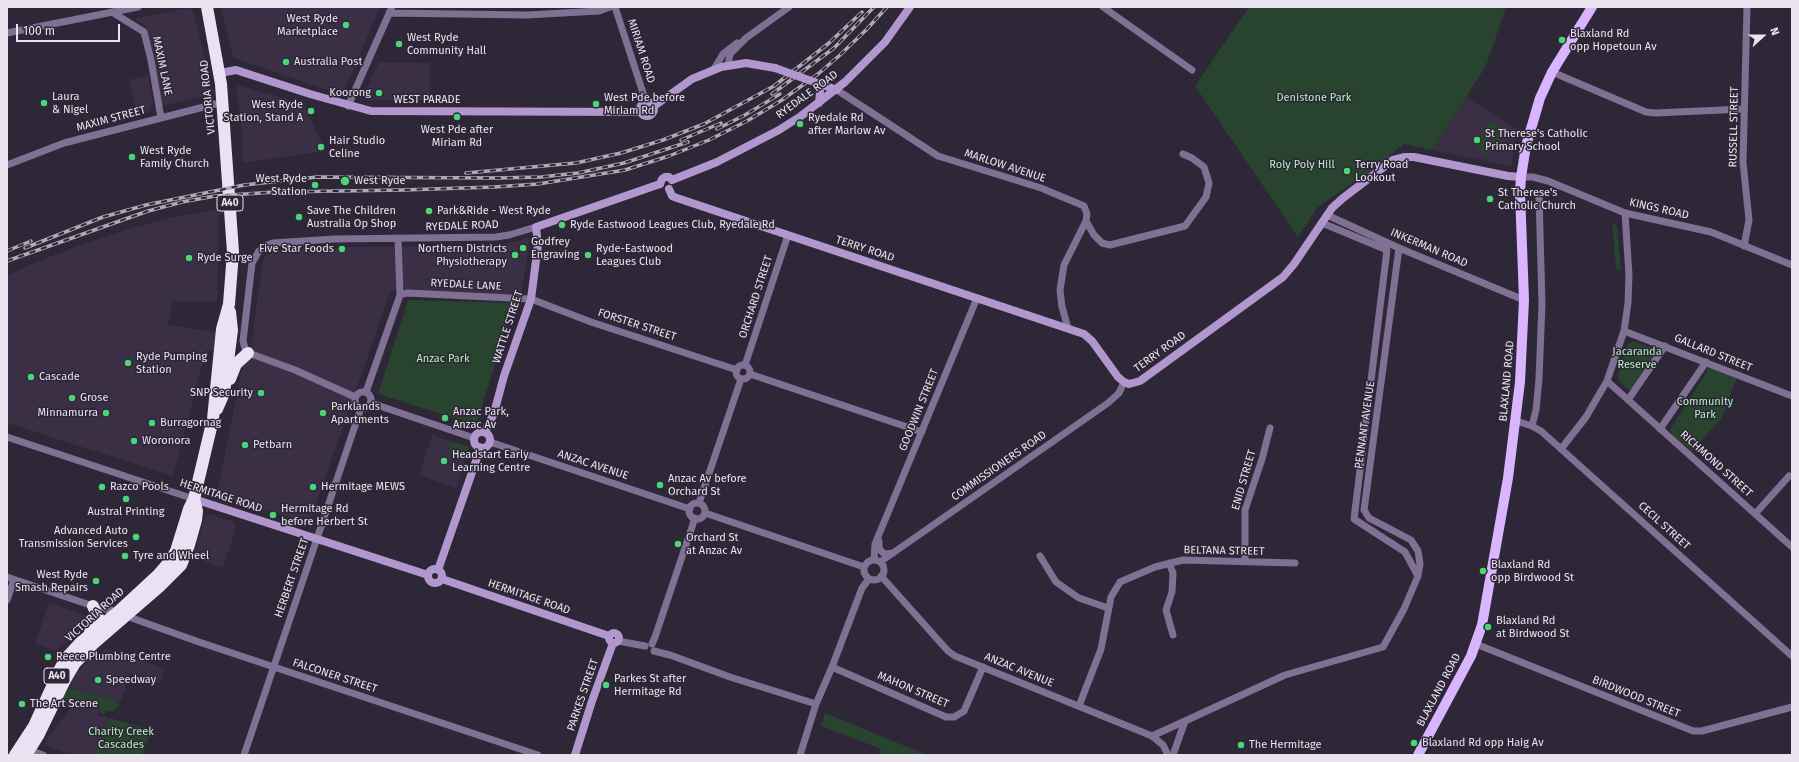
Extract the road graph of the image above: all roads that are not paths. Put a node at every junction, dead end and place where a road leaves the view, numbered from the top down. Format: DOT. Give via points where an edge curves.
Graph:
graph roads {
  1 [pos="138,7"];
  2 [pos="207,7"];
  3 [pos="610,7"];
  4 [pos="615,7"];
  5 [pos="789,7"];
  6 [pos="910,7"];
  7 [pos="1103,7"];
  8 [pos="1592,7"];
  9 [pos="1747,7"];
  10 [pos="390,10"];
  11 [pos="112,12"];
  12 [pos="7,33"];
  13 [pos="746,38"];
  14 [pos="721,67"];
  15 [pos="1192,70"];
  16 [pos="1552,72"];
  17 [pos="220,73"];
  18 [pos="818,83"];
  19 [pos="837,90"];
  20 [pos="223,102"];
  21 [pos="646,102"];
  22 [pos="819,103"];
  23 [pos="348,106"];
  24 [pos="654,106"];
  25 [pos="1744,109"];
  26 [pos="640,112"];
  27 [pos="161,118"];
  28 [pos="1183,154"];
  29 [pos="7,165"];
  30 [pos="1521,177"];
  31 [pos="672,180"];
  32 [pos="660,184"];
  33 [pos="669,189"];
  34 [pos="1539,195"];
  35 [pos="1625,213"];
  36 [pos="1327,215"];
  37 [pos="1086,221"];
  38 [pos="1322,223"];
  39 [pos="536,226"];
  40 [pos="788,235"];
  41 [pos="398,238"];
  42 [pos="1744,246"];
  43 [pos="1399,248"];
  44 [pos="1387,250"];
  45 [pos="1792,265"];
  46 [pos="400,295"];
  47 [pos="976,298"];
  48 [pos="531,299"];
  49 [pos="1524,300"];
  50 [pos="229,304"];
  51 [pos="1068,328"];
  52 [pos="1624,331"];
  53 [pos="1665,346"];
  54 [pos="248,353"];
  55 [pos="1706,362"];
  56 [pos="746,365"];
  57 [pos="737,370"];
  58 [pos="750,374"];
  59 [pos="741,379"];
  60 [pos="1607,381"];
  61 [pos="1124,382"];
  62 [pos="366,392"];
  63 [pos="224,393"];
  64 [pos="1792,396"];
  65 [pos="356,397"];
  66 [pos="1628,400"];
  67 [pos="371,403"];
  68 [pos="361,408"];
  69 [pos="213,419"];
  70 [pos="1516,421"];
  71 [pos="1532,426"];
  72 [pos="1270,428"];
  73 [pos="1660,429"];
  74 [pos="485,432"];
  75 [pos="922,432"];
  76 [pos="7,437"];
  77 [pos="474,438"];
  78 [pos="490,442"];
  79 [pos="479,447"];
  80 [pos="1561,449"];
  81 [pos="1790,476"];
  82 [pos="194,499"];
  83 [pos="699,503"];
  84 [pos="690,509"];
  85 [pos="704,513"];
  86 [pos="1755,514"];
  87 [pos="695,518"];
  88 [pos="882,531"];
  89 [pos="317,539"];
  90 [pos="1792,547"];
  91 [pos="893,553"];
  92 [pos="1040,556"];
  93 [pos="877,561"];
  94 [pos="1245,562"];
  95 [pos="1295,563"];
  96 [pos="1169,564"];
  97 [pos="864,567"];
  98 [pos="438,570"];
  99 [pos="428,575"];
  100 [pos="881,576"];
  101 [pos="1418,576"];
  102 [pos="442,578"];
  103 [pos="10,579"];
  104 [pos="869,579"];
  105 [pos="7,600"];
  106 [pos="93,606"];
  107 [pos="1108,608"];
  108 [pos="122,614"];
  109 [pos="1173,635"];
  110 [pos="613,640"];
  111 [pos="80,643"];
  112 [pos="1476,644"];
  113 [pos="650,647"];
  114 [pos="1792,656"];
  115 [pos="274,667"];
  116 [pos="832,667"];
  117 [pos="983,667"];
  118 [pos="816,704"];
  119 [pos="1079,706"];
  120 [pos="1792,707"];
  121 [pos="1185,721"];
  122 [pos="1152,736"];
  123 [pos="28,752"];
  124 [pos="15,755"];
  125 [pos="43,755"];
  126 [pos="244,755"];
  127 [pos="538,755"];
  128 [pos="575,755"];
  129 [pos="800,755"];
  130 [pos="1168,755"];
  131 [pos="1173,755"];
  132 [pos="1418,755"];
  1 -- 11 [label="street"];
  2 -- 17 [label="highway, VICTORIA ROAD / A40"];
  3 -- 10 [label="street" via="599,11 527,15"];
  4 -- 21 [label="street, MIRIAM ROAD"];
  5 -- 13 [label="street"];
  6 -- 19 [label="street, RYEDALE ROAD" via="885,42"];
  7 -- 15 [label="street"];
  8 -- 16 [label="main road, BLAXLAND ROAD"];
  9 -- 25 [label="street, RUSSELL STREET"];
  10 -- 23 [label="street"];
  11 -- 12 [label="street"];
  11 -- 27 [label="street, MAXIM LANE" via="144,32"];
  13 -- 14 [label="street"];
  13 -- 14 [label="street" via="727,49 723,54"];
  14 -- 18 [label="street, MARLOW AVENUE, bridge" via="746,63 775,68"];
  14 -- 24 [label="street" via="692,80"];
  16 -- 25 [label="street" via="1646,112"];
  16 -- 30 [label="main road, BLAXLAND ROAD" via="1531,126"];
  17 -- 20 [label="highway, VICTORIA ROAD / A40"];
  17 -- 23 [label="street, WEST PARADE" via="236,70"];
  18 -- 19 [label="street, MARLOW AVENUE"];
  18 -- 22 [label="street"];
  19 -- 22 [label="street, RYEDALE ROAD"];
  19 -- 37 [label="street, MARLOW AVENUE" via="938,156 1073,200 1084,206"];
  20 -- 27 [label="street, MAXIM STREET"];
  20 -- 50 [label="highway, VICTORIA ROAD / A40" via="233,252"];
  21 -- 24 [label="street"];
  21 -- 26 [label="street" via="640,106"];
  22 -- 31 [label="street, RYEDALE ROAD" via="757,142"];
  23 -- 26 [label="street, WEST PARADE" via="371,111"];
  24 -- 26 [label="street" via="654,112 650,116"];
  25 -- 42 [label="street, RUSSELL STREET" via="1743,162 1749,220"];
  27 -- 29 [label="street, MAXIM STREET" via="64,143"];
  28 -- 37 [label="street, MARLOW AVENUE" via="1204,168 1209,183 1206,197 1185,226 1110,244 1102,243"];
  30 -- 35 [label="street, KINGS ROAD" via="1548,181"];
  30 -- 36 [label="street, TERRY ROAD" via="1420,157 1405,157 1386,166 1343,198"];
  30 -- 49 [label="main road, BLAXLAND ROAD"];
  31 -- 32 [label="street" via="665,177"];
  31 -- 33 [label="street"];
  32 -- 33 [label="street" via="663,189"];
  32 -- 39 [label="street, RYEDALE ROAD"];
  33 -- 40 [label="street, TERRY ROAD" via="672,196 677,198"];
  34 -- 71 [label="street" via="1542,304 1539,379"];
  35 -- 42 [label="street, KINGS ROAD" via="1700,229"];
  35 -- 52 [label="street" via="1629,275"];
  36 -- 38 [label="street, TERRY ROAD"];
  36 -- 43 [label="street, INKERMAN ROAD"];
  37 -- 51 [label="street" via="1064,265 1060,290"];
  38 -- 44 [label="street, INKERMAN ROAD"];
  38 -- 61 [label="street, TERRY ROAD" via="1282,277 1140,381 1129,384"];
  39 -- 41 [label="street, RYEDALE ROAD" via="496,237"];
  39 -- 48 [label="street, WATTLE STREET" via="538,245"];
  40 -- 47 [label="street, TERRY ROAD"];
  40 -- 56 [label="street, ORCHARD STREET"];
  41 -- 46 [label="street"];
  41 -- 54 [label="street, RYEDALE ROAD" via="273,243 259,251 252,263 243,341"];
  42 -- 45 [label="street, KINGS ROAD"];
  43 -- 49 [label="street, INKERMAN ROAD"];
  43 -- 101 [label="street, PENNANT AVENUE" via="1364,510 1369,518 1411,540 1418,551"];
  44 -- 101 [label="street, PENNANT AVENUE" via="1354,519 1405,552"];
  46 -- 48 [label="street, RYEDALE LANE" via="407,293"];
  46 -- 62 [label="street"];
  47 -- 51 [label="street, TERRY ROAD"];
  47 -- 75 [label="street, GOODWIN STREET"];
  48 -- 57 [label="street, FORSTER STREET" via="591,322"];
  48 -- 74 [label="street, WATTLE STREET" via="494,413"];
  49 -- 70 [label="main road, BLAXLAND ROAD"];
  50 -- 63 [label="highway, VICTORIA ROAD / A40" via="232,330"];
  50 -- 69 [label="highway, VICTORIA ROAD / A40" via="222,329"];
  51 -- 61 [label="street, TERRY ROAD" via="1084,334 1092,341"];
  52 -- 53 [label="street, GALLARD STREET"];
  52 -- 60 [label="street"];
  53 -- 55 [label="street, GALLARD STREET"];
  53 -- 66 [label="street"];
  54 -- 63 [label="highway" via="236,364"];
  54 -- 65 [label="street"];
  55 -- 64 [label="street, GALLARD STREET"];
  55 -- 73 [label="street"];
  56 -- 57 [label="street" via="740,366"];
  56 -- 58 [label="street" via="750,369"];
  57 -- 59 [label="street"];
  58 -- 59 [label="street" via="746,379"];
  58 -- 75 [label="street"];
  59 -- 83 [label="street"];
  60 -- 66 [label="street, RICHMOND STREET"];
  60 -- 80 [label="street" via="1586,417"];
  61 -- 91 [label="street, COMMISSIONERS ROAD" via="1119,393 1108,403"];
  62 -- 65 [label="street" via="359,393"];
  62 -- 67 [label="street" via="371,396"];
  63 -- 69 [label="highway, VICTORIA ROAD / A40"];
  65 -- 68 [label="street" via="355,402"];
  66 -- 73 [label="street, RICHMOND STREET"];
  67 -- 68 [label="street" via="367,408"];
  67 -- 77 [label="street"];
  68 -- 89 [label="street, HERBERT STREET"];
  69 -- 82 [label="highway, VICTORIA ROAD / A40"];
  70 -- 71 [label="street, CECIL STREET"];
  70 -- 112 [label="main road, BLAXLAND ROAD" via="1486,608"];
  71 -- 80 [label="street, CECIL STREET"];
  72 -- 94 [label="street, ENID STREET" via="1245,510"];
  73 -- 86 [label="street, RICHMOND STREET"];
  74 -- 77 [label="street" via="479,432"];
  74 -- 78 [label="street" via="490,436"];
  75 -- 88 [label="street, GOODWIN STREET"];
  76 -- 82 [label="street, HERMITAGE ROAD"];
  77 -- 79 [label="street"];
  78 -- 79 [label="street" via="487,446"];
  78 -- 84 [label="street, ANZAC AVENUE"];
  79 -- 98 [label="street" via="478,458"];
  80 -- 114 [label="street, CECIL STREET"];
  81 -- 86 [label="street"];
  82 -- 89 [label="street, HERMITAGE ROAD"];
  82 -- 108 [label="highway, VICTORIA ROAD / A40" via="196,520 181,565 170,577"];
  83 -- 84 [label="street" via="692,505"];
  83 -- 85 [label="street" via="704,508"];
  84 -- 87 [label="street" via="691,515"];
  85 -- 87 [label="street"];
  85 -- 97 [label="street"];
  86 -- 90 [label="street, RICHMOND STREET"];
  87 -- 113 [label="street"];
  88 -- 91 [label="street, GOODWIN STREET" via="879,548 885,554"];
  88 -- 93 [label="street, GOODWIN STREET" via="875,544"];
  89 -- 99 [label="street, HERMITAGE ROAD"];
  89 -- 115 [label="street, HERBERT STREET"];
  91 -- 93 [label="street, COMMISSIONERS ROAD"];
  92 -- 107 [label="street" via="1056,582 1079,598"];
  93 -- 97 [label="street" via="868,562"];
  93 -- 100 [label="street" via="884,569"];
  94 -- 95 [label="street, BELTANA STREET"];
  94 -- 96 [label="street, BELTANA STREET" via="1183,560"];
  96 -- 107 [label="street, BELTANA STREET" via="1155,567 1120,582 1111,596"];
  96 -- 109 [label="street" via="1173,573 1172,592 1166,610"];
  97 -- 104 [label="street"];
  98 -- 99 [label="street" via="432,570"];
  98 -- 102 [label="street"];
  99 -- 102 [label="street" via="430,581 434,582"];
  100 -- 104 [label="street" via="875,580"];
  100 -- 117 [label="street, ANZAC AVENUE" via="948,651"];
  101 -- 121 [label="street, PENNANT AVENUE" via="1404,609 1383,647 1285,675"];
  102 -- 110 [label="street, HERMITAGE ROAD"];
  103 -- 105 [label="street"];
  103 -- 106 [label="street, FALCONER STREET"];
  104 -- 116 [label="street" via="862,588"];
  106 -- 108 [label="street, FALCONER STREET"];
  106 -- 111 [label="highway" via="98,618 94,627"];
  107 -- 119 [label="street, BELTANA STREET" via="1101,650"];
  108 -- 111 [label="highway, VICTORIA ROAD / A40"];
  108 -- 115 [label="street, FALCONER STREET"];
  108 -- 123 [label="highway, VICTORIA ROAD / A40" via="75,663"];
  110 -- 113 [label="street, HERMITAGE ROAD"];
  110 -- 128 [label="street, PARKES STREET"];
  111 -- 124 [label="highway, VICTORIA ROAD / A40" via="61,667 34,726"];
  112 -- 120 [label="street, BIRDWOOD STREET" via="1693,731"];
  112 -- 132 [label="main road, BLAXLAND ROAD"];
  113 -- 118 [label="street, HERMITAGE ROAD" via="730,677"];
  115 -- 126 [label="street, HERBERT STREET"];
  115 -- 127 [label="street, FALCONER STREET"];
  116 -- 117 [label="street, MAHON STREET" via="940,714 954,717 964,711"];
  116 -- 118 [label="street"];
  117 -- 119 [label="street, ANZAC AVENUE"];
  118 -- 129 [label="street"];
  119 -- 122 [label="street, ANZAC AVENUE"];
  121 -- 122 [label="street, PENNANT AVENUE"];
  121 -- 131 [label="street"];
  122 -- 130 [label="street, ANZAC AVENUE" via="1163,745"];
  123 -- 125 [label="street"];
}
